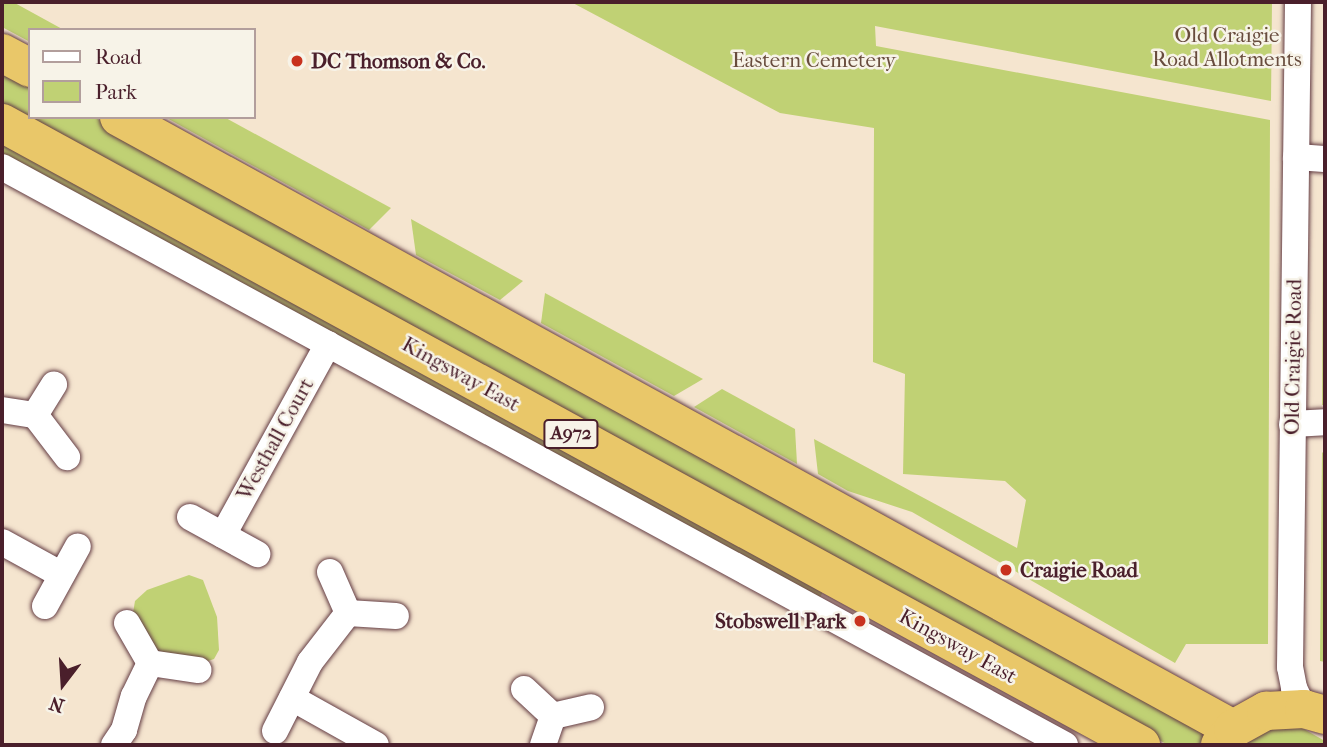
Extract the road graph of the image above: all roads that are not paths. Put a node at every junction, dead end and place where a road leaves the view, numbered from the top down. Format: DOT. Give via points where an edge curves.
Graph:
graph roads {
  1 [pos="1297,2"];
  2 [pos="2,53"];
  3 [pos="28,67"];
  4 [pos="123,119"];
  5 [pos="2,123"];
  6 [pos="1296,157"];
  7 [pos="1325,159"];
  8 [pos="2,167"];
  9 [pos="328,344"];
  10 [pos="54,384"];
  11 [pos="2,410"];
  12 [pos="35,415"];
  13 [pos="1325,422"];
  14 [pos="1292,424"];
  15 [pos="67,457"];
  16 [pos="190,517"];
  17 [pos="223,535"];
  18 [pos="2,542"];
  19 [pos="78,546"];
  20 [pos="257,554"];
  21 [pos="330,572"];
  22 [pos="62,575"];
  23 [pos="45,606"];
  24 [pos="348,612"];
  25 [pos="396,617"];
  26 [pos="127,624"];
  27 [pos="150,663"];
  28 [pos="198,670"];
  29 [pos="524,689"];
  30 [pos="292,698"];
  31 [pos="591,707"];
  32 [pos="1315,712"];
  33 [pos="553,716"];
  34 [pos="275,731"];
  35 [pos="1226,737"];
  36 [pos="349,739"];
  37 [pos="114,745"];
  38 [pos="376,745"];
  39 [pos="543,745"];
  40 [pos="1065,745"];
  41 [pos="1141,745"];
  1 -- 6 [label="street, Old Craigie Road"];
  2 -- 3 [label="highway"];
  4 -- 35 [label="highway"];
  5 -- 41 [label="highway, Kingsway East / A972"];
  6 -- 7 [label="street"];
  6 -- 14 [label="street, Old Craigie Road"];
  8 -- 9 [label="street, Kingsway East"];
  9 -- 17 [label="street, Westhall Court"];
  9 -- 40 [label="street, Kingsway East"];
  10 -- 12 [label="street"];
  11 -- 12 [label="street"];
  12 -- 15 [label="street"];
  13 -- 14 [label="street"];
  14 -- 32 [label="street, Old Craigie Road" via="1290,667 1294,688"];
  16 -- 17 [label="street"];
  17 -- 20 [label="street"];
  18 -- 22 [label="street"];
  19 -- 22 [label="street"];
  21 -- 24 [label="street"];
  22 -- 23 [label="street"];
  24 -- 25 [label="street"];
  24 -- 30 [label="street" via="310,662"];
  26 -- 27 [label="street"];
  27 -- 28 [label="street"];
  27 -- 37 [label="street"];
  29 -- 33 [label="street"];
  30 -- 34 [label="street"];
  30 -- 36 [label="street"];
  31 -- 33 [label="street"];
  32 -- 35 [label="highway" via="1266,711"];
  33 -- 39 [label="street"];
  36 -- 38 [label="street"];
}
